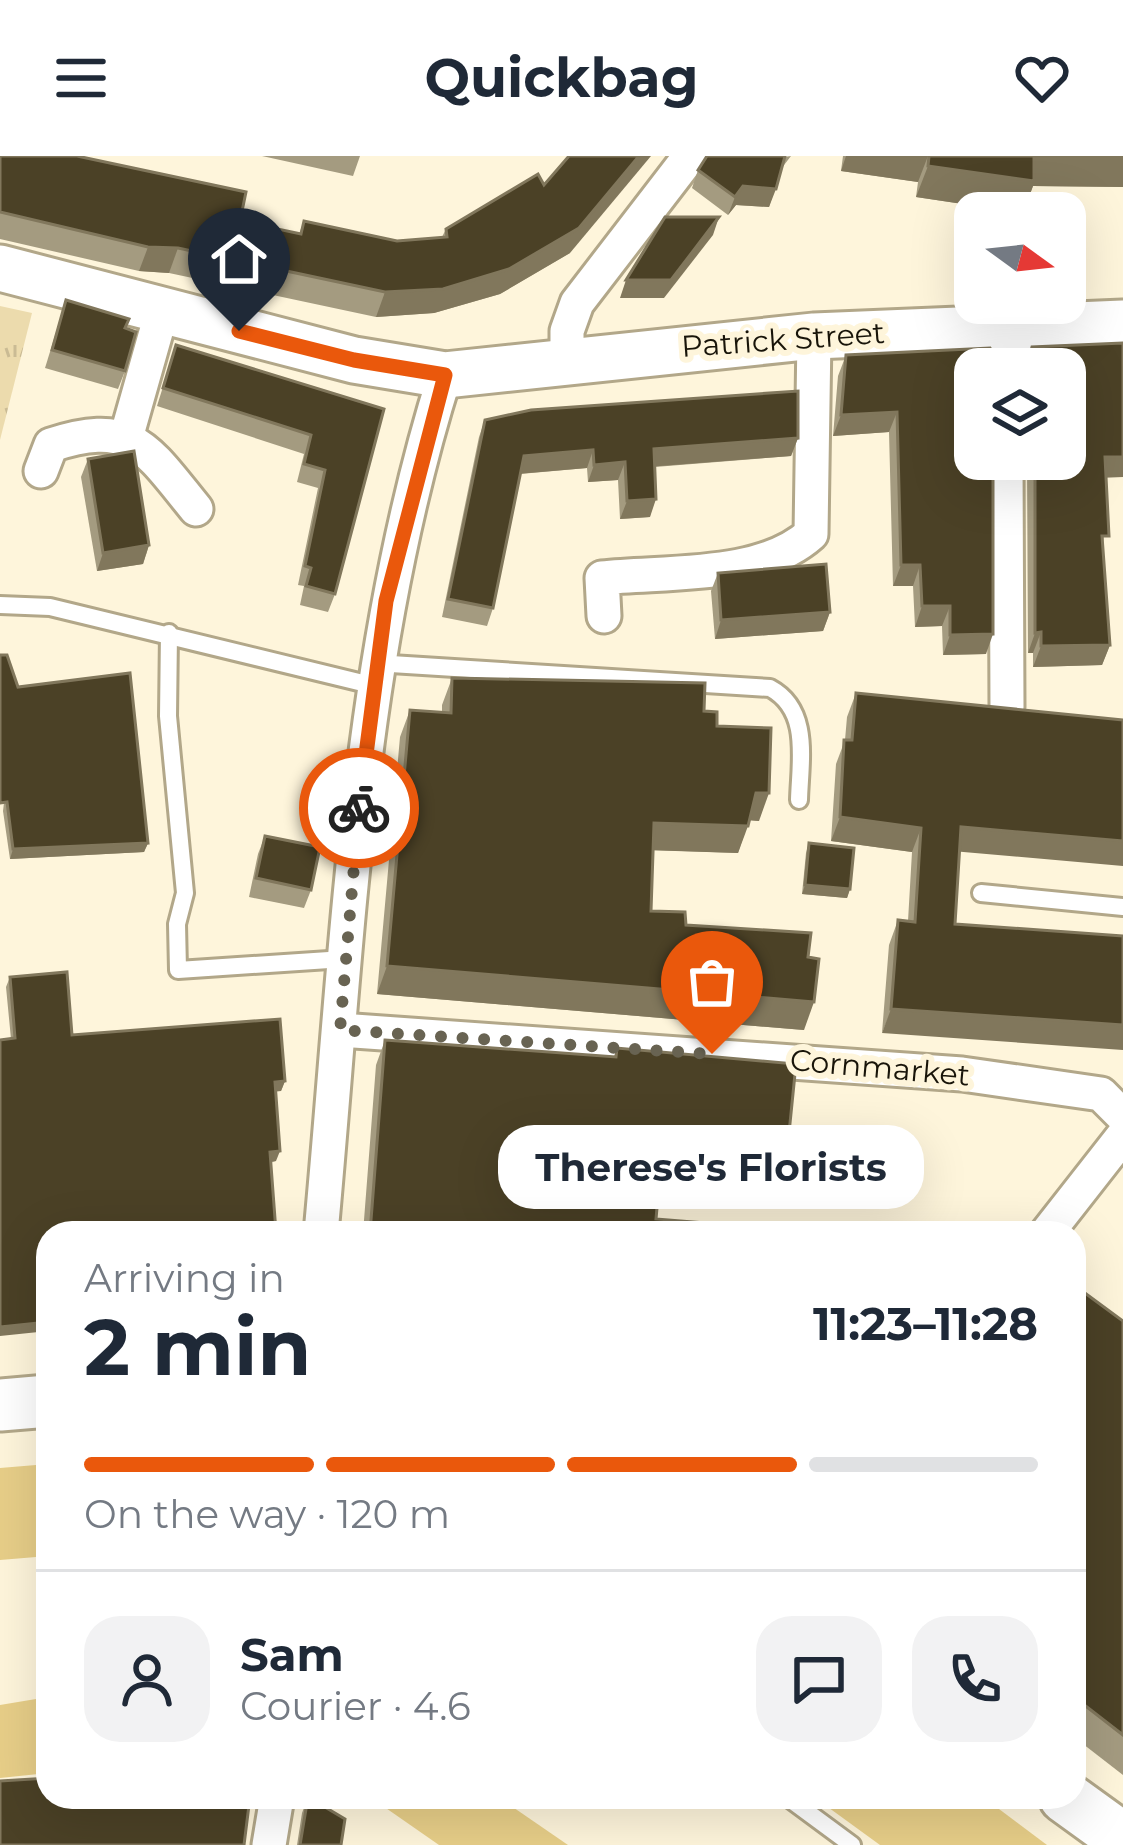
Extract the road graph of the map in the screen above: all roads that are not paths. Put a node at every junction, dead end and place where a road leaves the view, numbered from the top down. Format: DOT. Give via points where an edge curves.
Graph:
graph roads {
  1 [pos="689,156"];
  2 [pos="0,268"];
  3 [pos="162,311"];
  4 [pos="1123,322"];
  5 [pos="814,336"];
  6 [pos="1003,348"];
  7 [pos="567,358"];
  8 [pos="445,375"];
  9 [pos="126,438"];
  10 [pos="41,470"];
  11 [pos="1006,480"];
  12 [pos="196,509"];
  13 [pos="0,604"];
  14 [pos="604,616"];
  15 [pos="169,633"];
  16 [pos="372,674"];
  17 [pos="1007,707"];
  18 [pos="799,800"];
  19 [pos="982,893"];
  20 [pos="1123,907"];
  21 [pos="344,959"];
  22 [pos="340,1030"];
  23 [pos="1123,1116"];
  24 [pos="1123,1136"];
  25 [pos="321,1221"];
  26 [pos="1056,1221"];
  27 [pos="36,1402"];
  28 [pos="0,1405"];
  29 [pos="275,1809"];
  30 [pos="804,1809"];
  31 [pos="1082,1809"];
  32 [pos="1123,1839"];
  33 [pos="269,1845"];
  34 [pos="852,1845"];
  1 -- 7 [label="street" via="577,303"];
  2 -- 3 [label="main road, Patrick Street"];
  3 -- 8 [label="main road, Patrick Street"];
  3 -- 9 [label="street"];
  4 -- 6 [label="main road, Patrick Street"];
  5 -- 6 [label="main road, Patrick Street"];
  5 -- 7 [label="main road, Patrick Street"];
  5 -- 14 [label="street" via="811,534 789,554 752,562 602,578"];
  7 -- 8 [label="main road, Patrick Street"];
  8 -- 16 [label="street"];
  9 -- 10 [label="street" via="94,431 51,445"];
  9 -- 12 [label="street"];
  11 -- 17 [label="street"];
  13 -- 15 [label="lane"];
  15 -- 16 [label="lane"];
  15 -- 21 [label="lane" via="168,716 185,892 178,970"];
  16 -- 18 [label="lane" via="770,688 793,709 801,736"];
  16 -- 21 [label="street"];
  19 -- 20 [label="lane"];
  21 -- 22 [label="street"];
  22 -- 23 [label="street, Cornmarket" via="962,1074 1101,1094"];
  22 -- 25 [label="street"];
  24 -- 26 [label="street"];
  27 -- 28 [label="main road"];
  29 -- 33 [label="street"];
  30 -- 34 [label="lane"];
  31 -- 32 [label="main road"];
}
